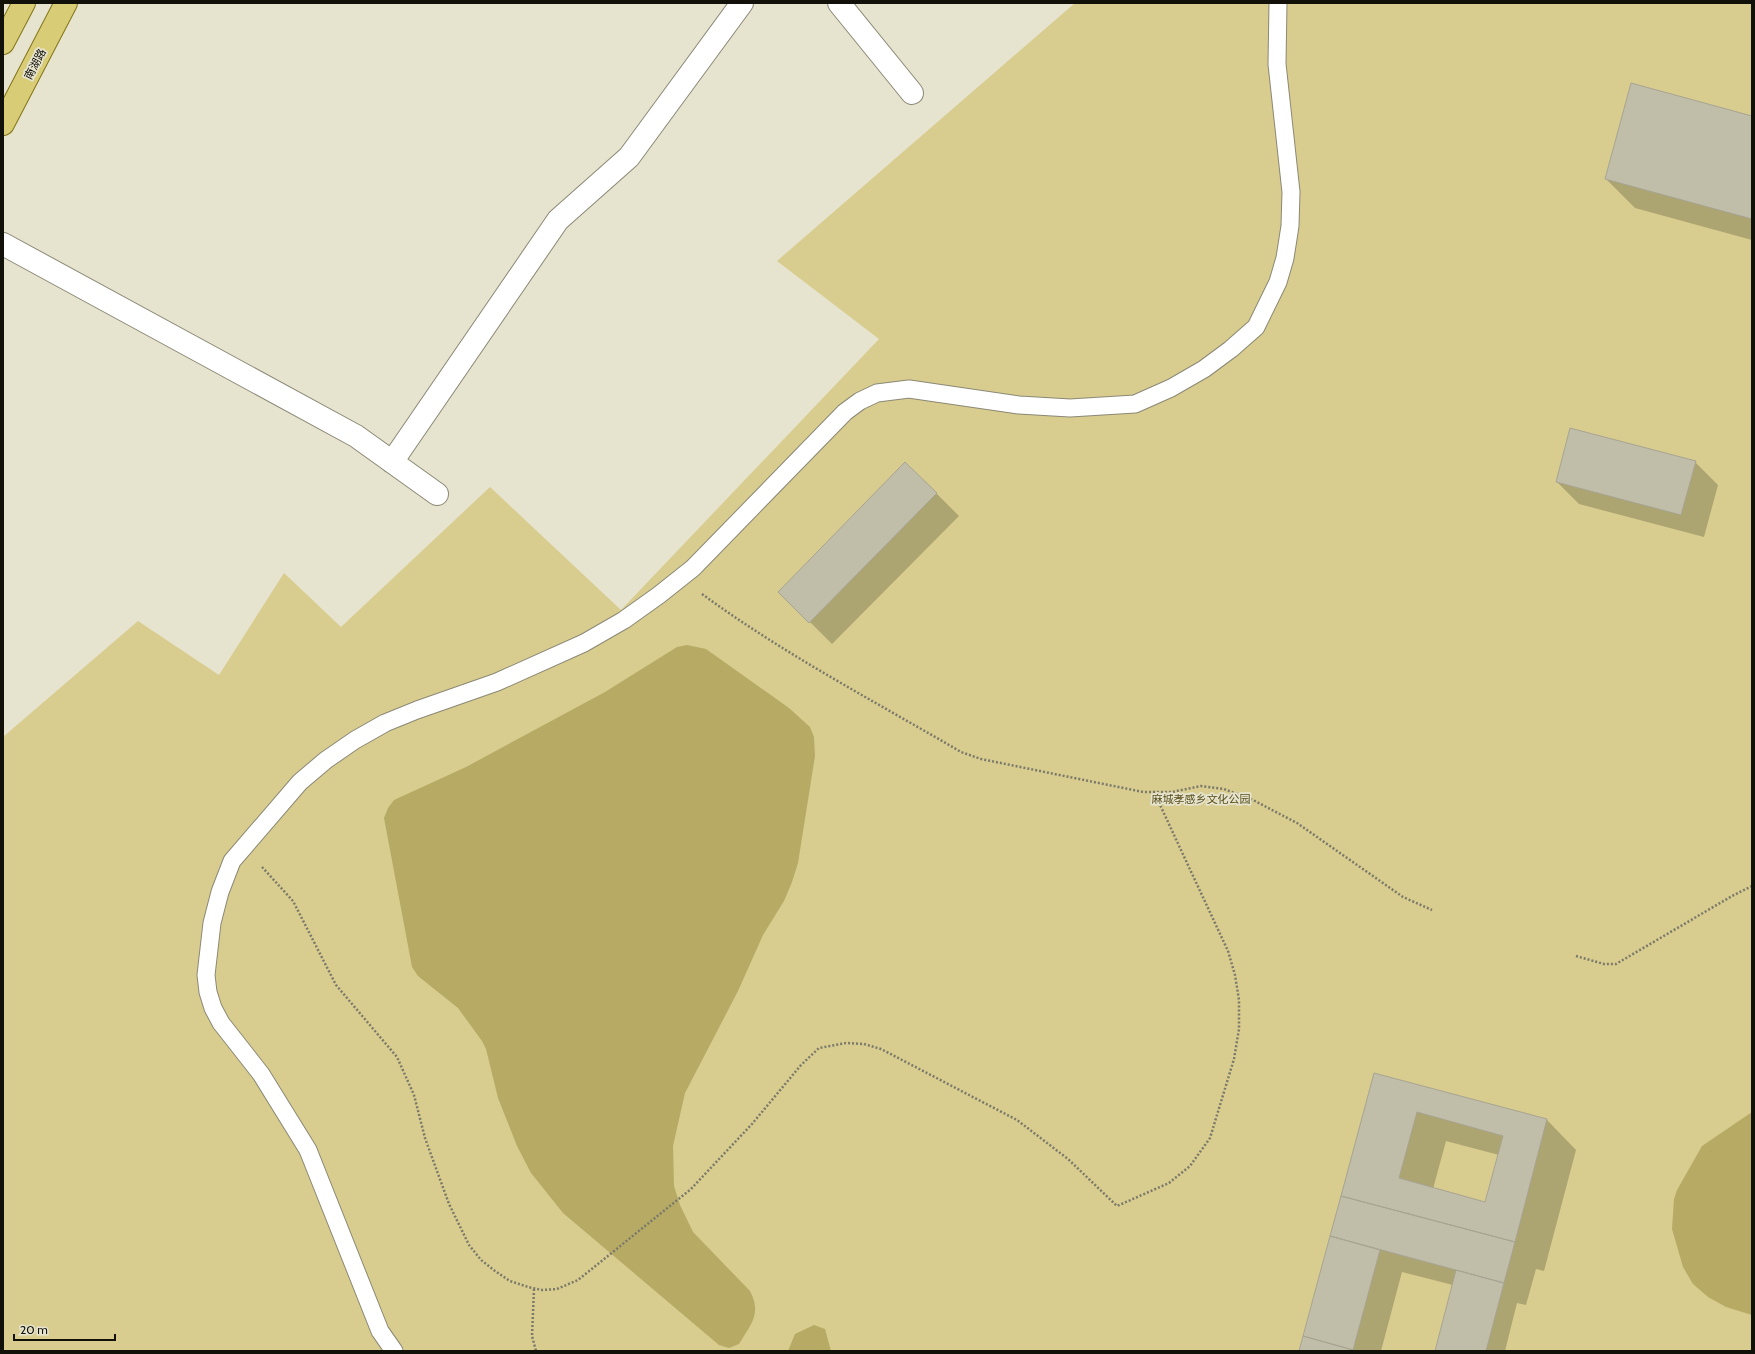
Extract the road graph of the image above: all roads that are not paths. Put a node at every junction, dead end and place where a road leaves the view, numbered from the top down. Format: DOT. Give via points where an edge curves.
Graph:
graph roads {
  1 [pos="24,3"];
  2 [pos="66,3"];
  3 [pos="742,3"];
  4 [pos="839,3"];
  5 [pos="1278,3"];
  6 [pos="3,43"];
  7 [pos="912,93"];
  8 [pos="3,124"];
  9 [pos="3,244"];
  10 [pos="392,462"];
  11 [pos="437,494"];
  12 [pos="394,1351"];
  1 -- 6 [label="main road"];
  2 -- 8 [label="main road, 南湖路"];
  3 -- 10 [label="street" via="629,157 558,220"];
  4 -- 7 [label="street"];
  5 -- 12 [label="lane" via="1276,64 1291,192 1290,226 1278,282 1256,327 1231,349 1204,369 1171,388 1135,404 1070,408 1019,405 910,388 877,393 860,401 845,412 693,568 624,620 584,643 497,682 385,723 355,740 300,782 232,861 212,923 206,975 213,1008 221,1023 261,1074 308,1150 380,1331"];
  9 -- 10 [label="street" via="356,436"];
  10 -- 11 [label="street"];
}
